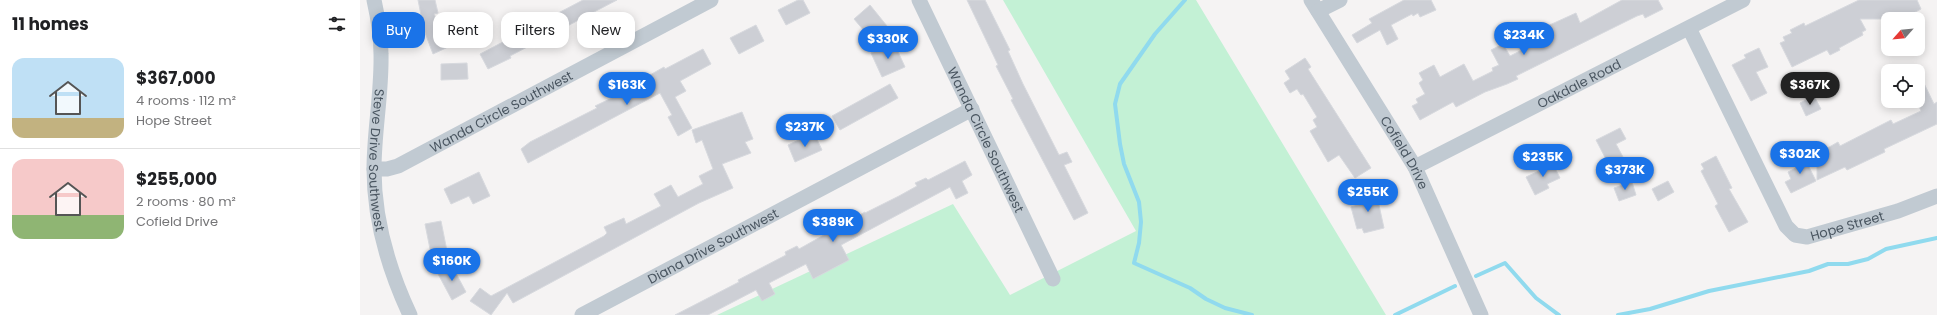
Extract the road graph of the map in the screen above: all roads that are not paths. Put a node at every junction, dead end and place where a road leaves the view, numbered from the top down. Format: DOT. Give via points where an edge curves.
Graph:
graph roads {
  1 [pos="374,0"];
  2 [pos="711,0"];
  3 [pos="919,0"];
  4 [pos="1340,0"];
  5 [pos="1743,0"];
  6 [pos="1314,6"];
  7 [pos="1689,28"];
  8 [pos="972,109"];
  9 [pos="1415,167"];
  10 [pos="374,169"];
  11 [pos="1937,196"];
  12 [pos="1054,279"];
  13 [pos="410,315"];
  14 [pos="582,315"];
  15 [pos="1481,315"];
  1 -- 10 [label="street, Steve Drive Southwest" via="381,54"];
  2 -- 10 [label="street, Wanda Circle Southwest" via="398,166"];
  3 -- 8 [label="street, Wanda Circle Southwest"];
  4 -- 6 [label="street"];
  5 -- 7 [label="street, Oakdale Road"];
  6 -- 9 [label="street, Cofield Drive"];
  7 -- 9 [label="street, Oakdale Road"];
  7 -- 11 [label="street, Hope Street" via="1786,226 1795,235 1807,237 1898,211"];
  8 -- 12 [label="street, Wanda Circle Southwest"];
  8 -- 14 [label="street, Diana Drive Southwest"];
  9 -- 15 [label="street, Cofield Drive"];
  10 -- 13 [label="street, Steve Drive Southwest" via="376,212 385,254"];
}
